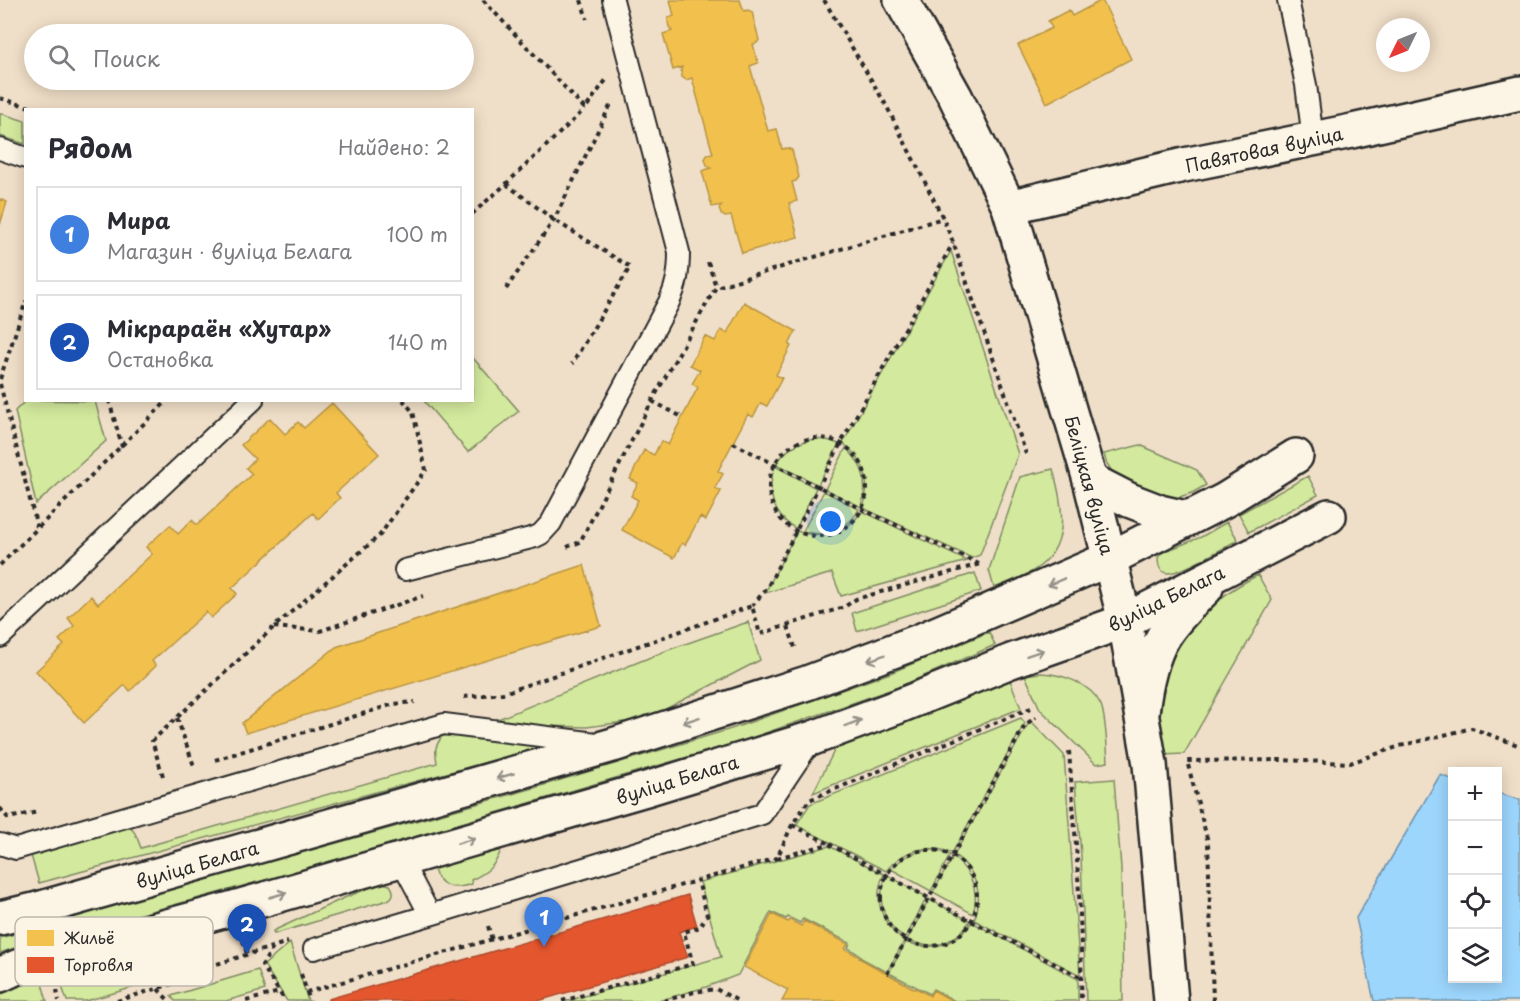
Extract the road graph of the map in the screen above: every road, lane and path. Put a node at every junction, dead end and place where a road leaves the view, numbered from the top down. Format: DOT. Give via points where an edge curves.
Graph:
graph roads {
  1 [pos="483,0"];
  2 [pos="581,0"];
  3 [pos="613,0"];
  4 [pos="824,0"];
  5 [pos="901,0"];
  6 [pos="1288,0"];
  7 [pos="588,22"];
  8 [pos="608,87"];
  9 [pos="1520,93"];
  10 [pos="609,97"];
  11 [pos="0,98"];
  12 [pos="32,108"];
  13 [pos="585,109"];
  14 [pos="1313,139"];
  15 [pos="0,149"];
  16 [pos="24,157"];
  17 [pos="506,184"];
  18 [pos="1009,207"];
  19 [pos="474,212"];
  20 [pos="943,218"];
  21 [pos="554,220"];
  22 [pos="953,242"];
  23 [pos="506,290"];
  24 [pos="24,307"];
  25 [pos="572,364"];
  26 [pos="0,379"];
  27 [pos="0,384"];
  28 [pos="652,401"];
  29 [pos="110,402"];
  30 [pos="166,402"];
  31 [pos="250,402"];
  32 [pos="405,402"];
  33 [pos="682,417"];
  34 [pos="733,443"];
  35 [pos="841,443"];
  36 [pos="122,447"];
  37 [pos="1026,454"];
  38 [pos="1296,456"];
  39 [pos="774,465"];
  40 [pos="1090,480"];
  41 [pos="819,487"];
  42 [pos="862,508"];
  43 [pos="1196,515"];
  44 [pos="1329,516"];
  45 [pos="37,528"];
  46 [pos="796,531"];
  47 [pos="580,542"];
  48 [pos="1109,559"];
  49 [pos="0,565"];
  50 [pos="405,570"];
  51 [pos="1224,570"];
  52 [pos="752,606"];
  53 [pos="1125,621"];
  54 [pos="760,634"];
  55 [pos="0,638"];
  56 [pos="1142,713"];
  57 [pos="1036,717"];
  58 [pos="177,718"];
  59 [pos="813,738"];
  60 [pos="613,746"];
  61 [pos="1520,746"];
  62 [pos="1069,751"];
  63 [pos="194,766"];
  64 [pos="163,776"];
  65 [pos="792,825"];
  66 [pos="0,844"];
  67 [pos="829,844"];
  68 [pos="952,855"];
  69 [pos="777,858"];
  70 [pos="401,860"];
  71 [pos="886,874"];
  72 [pos="698,881"];
  73 [pos="929,897"];
  74 [pos="430,915"];
  75 [pos="201,917"];
  76 [pos="0,918"];
  77 [pos="971,921"];
  78 [pos="905,940"];
  79 [pos="314,949"];
  80 [pos="213,965"];
  81 [pos="15,968"];
  82 [pos="887,974"];
  83 [pos="0,975"];
  84 [pos="1082,978"];
  85 [pos="166,986"];
  86 [pos="158,989"];
  87 [pos="279,992"];
  88 [pos="307,992"];
  89 [pos="117,1001"];
  90 [pos="169,1001"];
  91 [pos="246,1001"];
  92 [pos="285,1001"];
  93 [pos="310,1001"];
  94 [pos="562,1001"];
  95 [pos="664,1001"];
  96 [pos="738,1001"];
  97 [pos="1081,1001"];
  98 [pos="1171,1001"];
  99 [pos="1213,1001"];
  1 -- 13 [label="path"];
  2 -- 7 [label="path"];
  3 -- 50 [label="lane" via="679,252 676,286 546,529 535,537"];
  4 -- 20 [label="path" via="886,105"];
  5 -- 18 [label="street, Беліцкая вуліца" via="955,96"];
  6 -- 14 [label="lane"];
  8 -- 13 [label="path" via="608,78"];
  9 -- 14 [label="street, Павятовая вуліца"];
  10 -- 21 [label="path" via="610,106"];
  11 -- 12 [label="path"];
  13 -- 17 [label="path"];
  14 -- 18 [label="street, Павятовая вуліца"];
  15 -- 16 [label="lane"];
  17 -- 19 [label="path"];
  17 -- 21 [label="path"];
  18 -- 40 [label="street, Беліцкая вуліца"];
  20 -- 22 [label="path"];
  20 -- 28 [label="path" via="716,287"];
  21 -- 23 [label="path"];
  21 -- 25 [label="path" via="630,267"];
  22 -- 35 [label="path"];
  22 -- 37 [label="path"];
  24 -- 26 [label="path"];
  27 -- 45 [label="path"];
  28 -- 33 [label="path"];
  28 -- 47 [label="path"];
  29 -- 36 [label="path"];
  30 -- 36 [label="path"];
  31 -- 55 [label="lane"];
  32 -- 58 [label="path" via="413,412 426,470 380,535"];
  34 -- 39 [label="path"];
  35 -- 39 [label="path" via="803,440 788,448"];
  35 -- 41 [label="path"];
  35 -- 42 [label="path" via="865,473"];
  36 -- 45 [label="path"];
  38 -- 43 [label="street, вуліца Белага"];
  39 -- 41 [label="path"];
  39 -- 46 [label="path" via="769,486 773,506"];
  40 -- 43 [label="street" via="1160,512 1186,518"];
  40 -- 48 [label="street, Беліцкая вуліца"];
  41 -- 42 [label="path"];
  41 -- 46 [label="path"];
  42 -- 46 [label="path" via="851,522 835,532 823,535"];
  42 -- 54 [label="path" via="980,564 856,599 844,607"];
  43 -- 48 [label="street, вуліца Белага"];
  44 -- 51 [label="street, вуліца Белага"];
  45 -- 49 [label="path"];
  46 -- 52 [label="path" via="767,588"];
  48 -- 53 [label="street, Беліцкая вуліца"];
  48 -- 60 [label="street, вуліца Белага, one-way" via="891,652"];
  51 -- 53 [label="street, вуліца Белага"];
  51 -- 56 [label="street" via="1164,637 1144,691"];
  53 -- 56 [label="street, Беліцкая вуліца"];
  59 -- 53 [label="street, вуліца Белага, one-way"];
  56 -- 98 [label="street, Беліцкая вуліца"];
  57 -- 68 [label="path" via="1025,725"];
  58 -- 63 [label="path"];
  58 -- 64 [label="path" via="152,741"];
  70 -- 59 [label="street, вуліца Белага, one-way"];
  59 -- 74 [label="lane" via="762,814"];
  60 -- 66 [label="lane" via="444,724 16,849"];
  60 -- 76 [label="street, вуліца Белага, one-way"];
  61 -- 99 [label="path" via="1472,728 1350,763 1187,761 1208,842"];
  62 -- 84 [label="path"];
  65 -- 67 [label="path"];
  67 -- 69 [label="path"];
  67 -- 71 [label="path"];
  68 -- 71 [label="path" via="917,850 892,865"];
  68 -- 73 [label="path"];
  68 -- 77 [label="path" via="975,882 977,907"];
  70 -- 74 [label="lane"];
  75 -- 70 [label="street, вуліца Белага, one-way"];
  71 -- 73 [label="path"];
  71 -- 78 [label="path" via="880,891 881,907 889,925"];
  72 -- 94 [label="path" via="707,915 700,927 684,932 693,964"];
  73 -- 77 [label="path"];
  73 -- 78 [label="path"];
  74 -- 79 [label="lane"];
  77 -- 78 [label="path" via="963,932 943,944 925,946"];
  77 -- 84 [label="path"];
  78 -- 82 [label="path"];
  80 -- 87 [label="path" via="273,947 262,965"];
  83 -- 81 [label="street, вуліца Белага, one-way"];
  84 -- 97 [label="path"];
  85 -- 86 [label="path"];
  86 -- 89 [label="path"];
  86 -- 90 [label="path"];
  87 -- 91 [label="path"];
  87 -- 92 [label="path"];
  88 -- 93 [label="path"];
  95 -- 96 [label="path" via="716,989"];
}
